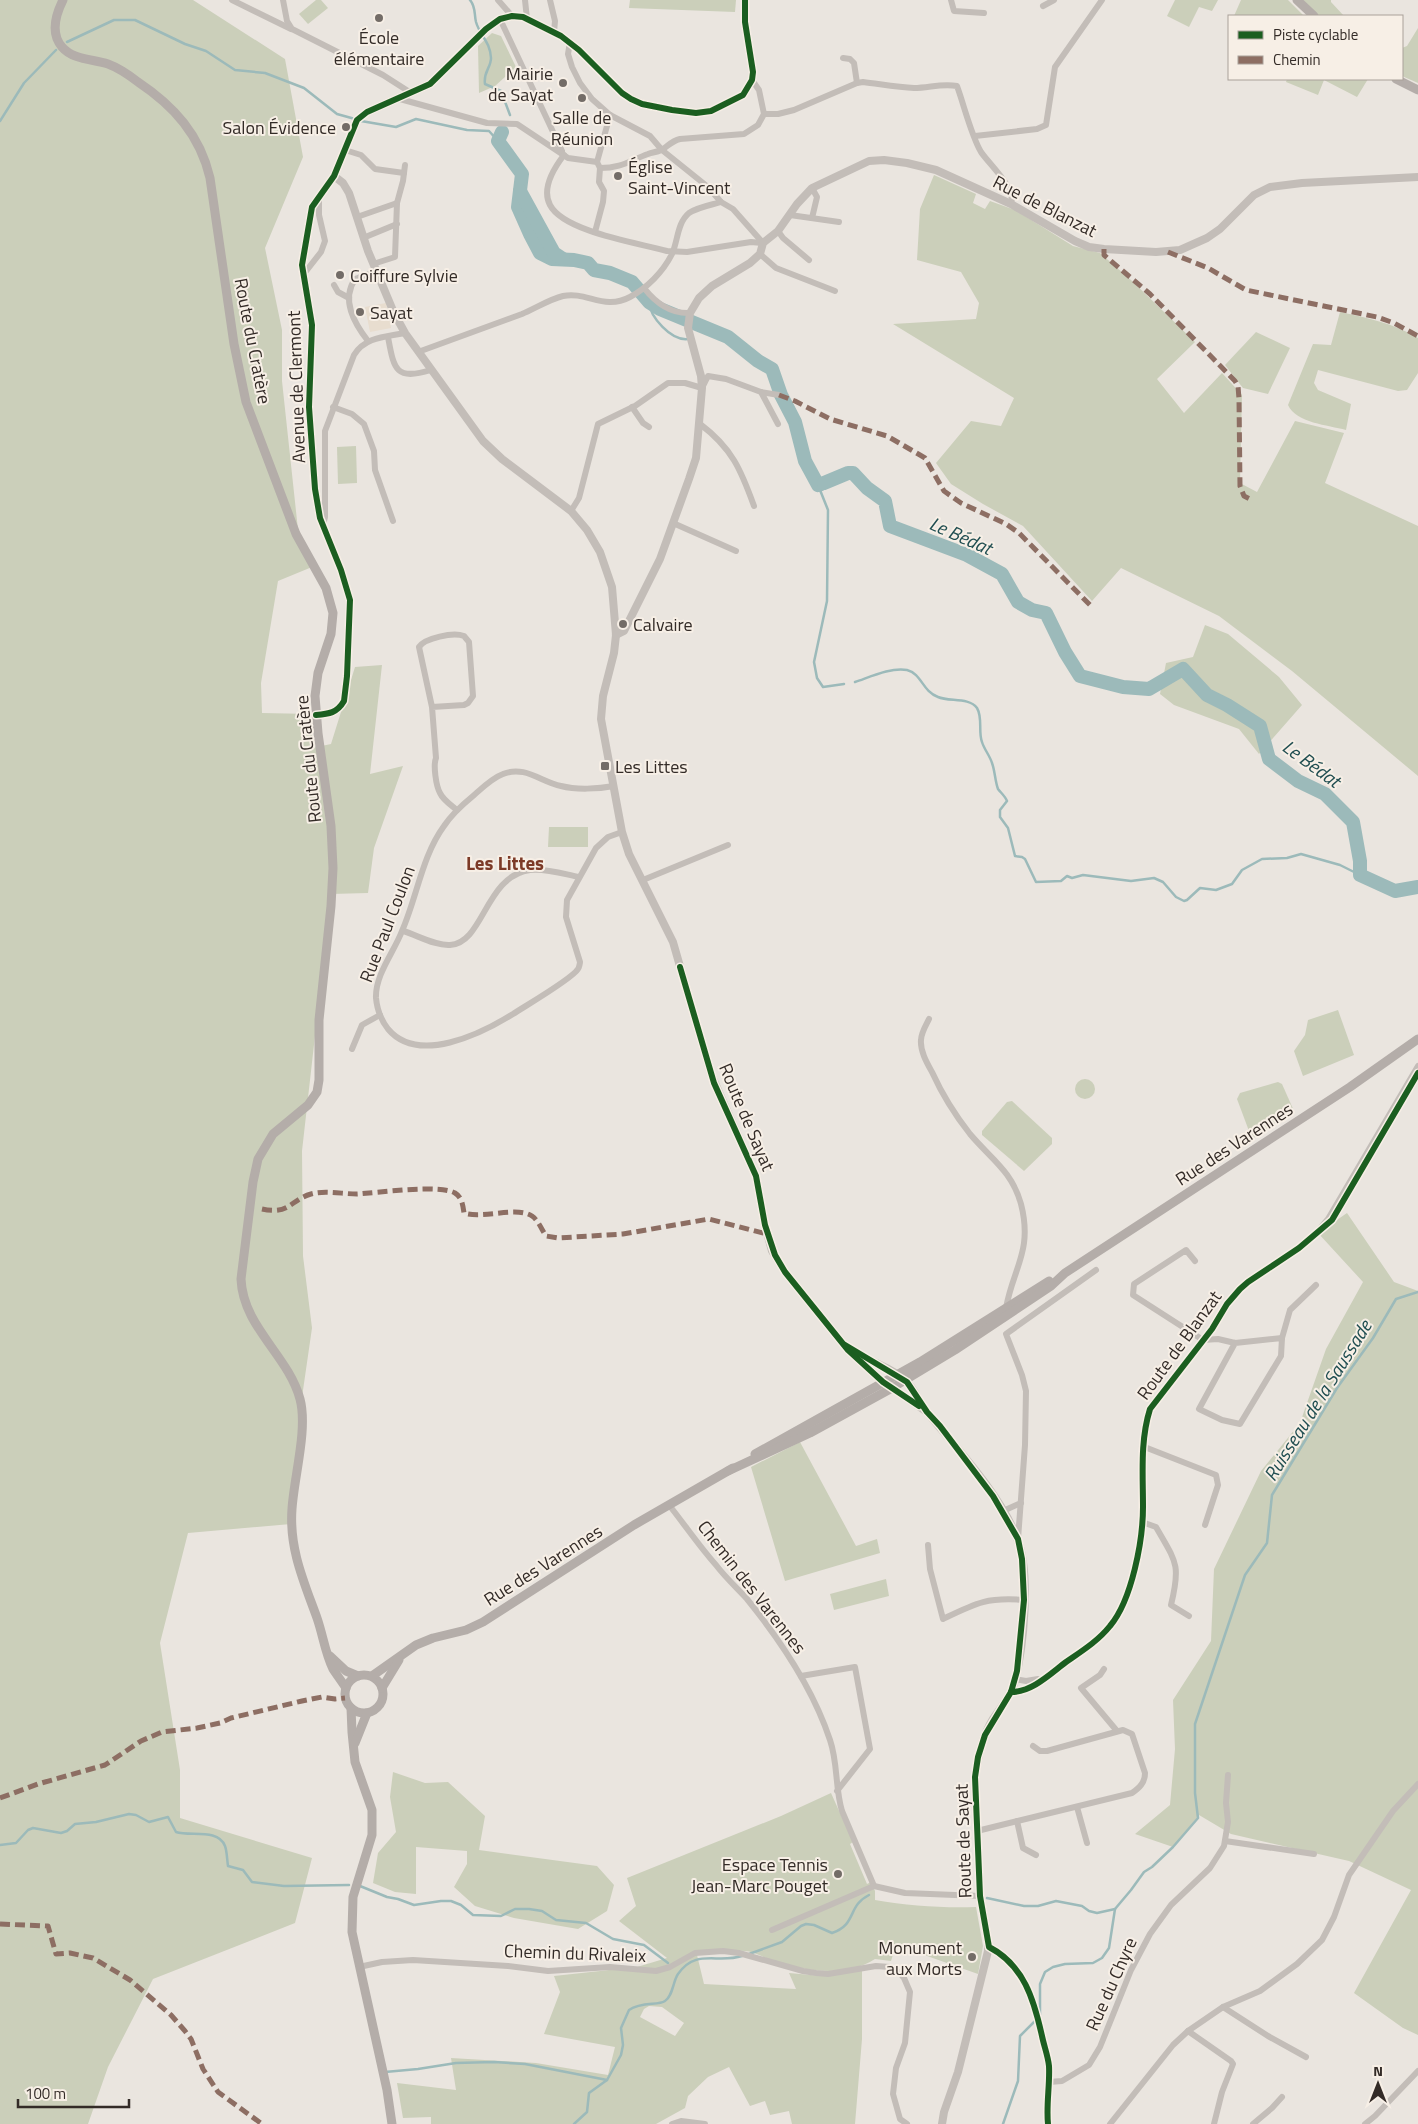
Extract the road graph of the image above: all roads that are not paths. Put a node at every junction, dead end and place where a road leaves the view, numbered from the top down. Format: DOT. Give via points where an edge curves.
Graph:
graph roads {
  1 [pos="63,0"];
  2 [pos="232,0"];
  3 [pos="283,0"];
  4 [pos="498,0"];
  5 [pos="525,0"];
  6 [pos="550,0"];
  7 [pos="745,0"];
  8 [pos="951,0"];
  9 [pos="1054,0"];
  10 [pos="1102,0"];
  11 [pos="1297,0"];
  12 [pos="1042,6"];
  13 [pos="984,13"];
  14 [pos="1313,15"];
  15 [pos="512,16"];
  16 [pos="527,18"];
  17 [pos="500,19"];
  18 [pos="292,29"];
  19 [pos="554,32"];
  20 [pos="570,42"];
  21 [pos="843,58"];
  22 [pos="752,80"];
  23 [pos="1398,80"];
  24 [pos="857,83"];
  25 [pos="1418,90"];
  26 [pos="414,93"];
  27 [pos="400,99"];
  28 [pos="610,114"];
  29 [pos="764,114"];
  30 [pos="975,136"];
  31 [pos="344,150"];
  32 [pos="662,150"];
  33 [pos="564,155"];
  34 [pos="599,165"];
  35 [pos="405,166"];
  36 [pos="404,173"];
  37 [pos="334,176"];
  38 [pos="1418,177"];
  39 [pos="812,188"];
  40 [pos="319,197"];
  41 [pos="397,202"];
  42 [pos="722,202"];
  43 [pos="1011,204"];
  44 [pos="790,215"];
  45 [pos="357,216"];
  46 [pos="812,218"];
  47 [pos="839,222"];
  48 [pos="397,224"];
  49 [pos="778,231"];
  50 [pos="595,232"];
  51 [pos="363,238"];
  52 [pos="763,243"];
  53 [pos="673,252"];
  54 [pos="760,254"];
  55 [pos="808,260"];
  56 [pos="375,267"];
  57 [pos="303,275"];
  58 [pos="334,285"];
  59 [pos="641,290"];
  60 [pos="834,291"];
  61 [pos="349,298"];
  62 [pos="690,315"];
  63 [pos="405,334"];
  64 [pos="388,337"];
  65 [pos="368,341"];
  66 [pos="418,352"];
  67 [pos="697,365"];
  68 [pos="431,370"];
  69 [pos="708,376"];
  70 [pos="702,388"];
  71 [pos="761,392"];
  72 [pos="779,395"];
  73 [pos="333,407"];
  74 [pos="632,408"];
  75 [pos="700,424"];
  76 [pos="778,424"];
  77 [pos="649,427"];
  78 [pos="754,506"];
  79 [pos="572,511"];
  80 [pos="393,521"];
  81 [pos="673,523"];
  82 [pos="323,525"];
  83 [pos="736,551"];
  84 [pos="616,635"];
  85 [pos="432,707"];
  86 [pos="316,716"];
  87 [pos="614,786"];
  88 [pos="456,810"];
  89 [pos="622,832"];
  90 [pos="728,845"];
  91 [pos="579,877"];
  92 [pos="642,880"];
  93 [pos="403,931"];
  94 [pos="380,1015"];
  95 [pos="929,1019"];
  96 [pos="1418,1039"];
  97 [pos="352,1049"];
  98 [pos="1418,1066"];
  99 [pos="1194,1261"];
  100 [pos="1096,1270"];
  101 [pos="1316,1285"];
  102 [pos="1007,1311"];
  103 [pos="1282,1338"];
  104 [pos="1203,1340"];
  105 [pos="1235,1343"];
  106 [pos="845,1345"];
  107 [pos="896,1375"];
  108 [pos="905,1380"];
  109 [pos="884,1382"];
  110 [pos="892,1388"];
  111 [pos="846,1408"];
  112 [pos="926,1412"];
  113 [pos="1142,1446"];
  114 [pos="1021,1503"];
  115 [pos="669,1504"];
  116 [pos="1002,1511"];
  117 [pos="1142,1522"];
  118 [pos="1205,1525"];
  119 [pos="1018,1539"];
  120 [pos="928,1545"];
  121 [pos="1024,1600"];
  122 [pos="1189,1616"];
  123 [pos="328,1654"];
  124 [pos="402,1655"];
  125 [pos="1104,1669"];
  126 [pos="1049,1674"];
  127 [pos="358,1676"];
  128 [pos="372,1676"];
  129 [pos="801,1676"];
  130 [pos="1015,1679"];
  131 [pos="346,1688"];
  132 [pos="382,1688"];
  133 [pos="1011,1692"];
  134 [pos="351,1708"];
  135 [pos="367,1713"];
  136 [pos="1118,1731"];
  137 [pos="1033,1746"];
  138 [pos="354,1748"];
  139 [pos="1228,1775"];
  140 [pos="1418,1784"];
  141 [pos="837,1791"];
  142 [pos="1077,1807"];
  143 [pos="1017,1821"];
  144 [pos="977,1831"];
  145 [pos="1225,1841"];
  146 [pos="1087,1843"];
  147 [pos="1314,1854"];
  148 [pos="1036,1855"];
  149 [pos="874,1886"];
  150 [pos="980,1896"];
  151 [pos="772,1930"];
  152 [pos="989,1947"];
  153 [pos="359,1967"];
  154 [pos="1223,2008"];
  155 [pos="1188,2030"];
  156 [pos="1306,2057"];
  157 [pos="1418,2071"];
  158 [pos="1048,2082"];
  159 [pos="1282,2097"];
  160 [pos="392,2124"];
  161 [pos="672,2124"];
  162 [pos="705,2124"];
  163 [pos="907,2124"];
  164 [pos="942,2124"];
  165 [pos="1048,2124"];
  166 [pos="1110,2124"];
  167 [pos="1214,2124"];
  168 [pos="1253,2124"];
  169 [pos="1365,2124"];
  1 -- 86 [label="main road, Route du Cratère" via="55,24 61,46 82,58 116,68 146,87 185,123 205,159 239,376 246,402 296,534 331,600 333,623 318,673"];
  2 -- 18 [label="street"];
  3 -- 18 [label="street" via="286,21"];
  4 -- 15 [label="street"];
  5 -- 16 [label="street"];
  6 -- 19 [label="street"];
  7 -- 22 [label="street"];
  8 -- 13 [label="street" via="954,11"];
  9 -- 12 [label="street"];
  10 -- 30 [label="street" via="1055,67 1046,126"];
  11 -- 14 [label="main road"];
  15 -- 16 [label="street, Avenue de Clermont"];
  15 -- 17 [label="street, Avenue de Clermont"];
  16 -- 19 [label="street, Avenue de Clermont"];
  17 -- 26 [label="street, Avenue de Clermont" via="488,26 435,81"];
  17 -- 33 [label="street"];
  18 -- 26 [label="street"];
  19 -- 20 [label="street, Avenue de Clermont"];
  20 -- 22 [label="street, Avenue de Clermont" via="622,93 652,106 696,113 711,111 743,95"];
  20 -- 28 [label="street" via="568,54 580,83 592,99"];
  21 -- 24 [label="street" via="854,63"];
  22 -- 29 [label="street" via="759,90"];
  23 -- 25 [label="main road"];
  24 -- 29 [label="street" via="794,110"];
  24 -- 30 [label="street" via="913,88 943,84 957,86"];
  26 -- 27 [label="street, Avenue de Clermont"];
  27 -- 31 [label="street, Avenue de Clermont" via="362,115"];
  27 -- 33 [label="street" via="487,123 517,124"];
  28 -- 32 [label="street" via="650,136"];
  28 -- 34 [label="street"];
  29 -- 32 [label="street" via="758,125 744,134 680,139"];
  30 -- 43 [label="street" via="981,151 1010,192"];
  31 -- 36 [label="street" via="361,155 375,169"];
  31 -- 37 [label="street, Avenue de Clermont"];
  32 -- 34 [label="street" via="620,166"];
  32 -- 42 [label="street"];
  33 -- 34 [label="street"];
  33 -- 50 [label="street" via="549,180 550,204 564,218"];
  34 -- 50 [label="street" via="604,191"];
  35 -- 36 [label="street"];
  36 -- 41 [label="street"];
  37 -- 40 [label="street, Avenue de Clermont"];
  37 -- 45 [label="street, Route de Sayat" via="346,188"];
  38 -- 43 [label="street, Rue de Blanzat" via="1270,187 1248,199 1207,238 1184,249 1168,252 1104,250 1089,246"];
  39 -- 43 [label="street, Rue de Blanzat" via="864,163 884,160 936,170"];
  39 -- 44 [label="street, Rue de Blanzat"];
  39 -- 46 [label="street" via="817,197"];
  40 -- 57 [label="street, Avenue de Clermont" via="311,210"];
  40 -- 57 [label="street" via="325,241"];
  41 -- 45 [label="street"];
  41 -- 48 [label="street"];
  42 -- 52 [label="street" via="733,209"];
  42 -- 53 [label="street" via="688,214 681,224"];
  44 -- 46 [label="street"];
  44 -- 49 [label="street, Rue de Blanzat"];
  45 -- 51 [label="street, Route de Sayat"];
  46 -- 47 [label="street"];
  48 -- 51 [label="street"];
  48 -- 56 [label="street" via="395,256"];
  49 -- 52 [label="street, Rue de Blanzat"];
  49 -- 55 [label="street"];
  50 -- 53 [label="street"];
  51 -- 56 [label="street, Route de Sayat"];
  52 -- 53 [label="street"];
  52 -- 54 [label="street"];
  53 -- 59 [label="street"];
  54 -- 60 [label="street" via="776,268"];
  54 -- 62 [label="street" via="698,298"];
  56 -- 61 [label="street" via="355,279"];
  56 -- 63 [label="street, Route de Sayat"];
  57 -- 82 [label="street, Avenue de Clermont" via="312,325 309,427 316,496"];
  58 -- 61 [label="street" via="338,292"];
  59 -- 62 [label="street" via="661,305"];
  59 -- 66 [label="street" via="609,303 563,296"];
  61 -- 65 [label="street" via="352,315"];
  62 -- 67 [label="street" via="688,326"];
  63 -- 64 [label="street"];
  63 -- 66 [label="street, Route de Sayat"];
  64 -- 65 [label="street"];
  64 -- 68 [label="street" via="396,369 401,374"];
  65 -- 73 [label="street" via="354,355"];
  66 -- 68 [label="street, Route de Sayat"];
  67 -- 69 [label="street"];
  67 -- 70 [label="street"];
  68 -- 79 [label="street, Route de Sayat" via="490,449"];
  69 -- 70 [label="street"];
  69 -- 71 [label="street"];
  70 -- 74 [label="street" via="668,382"];
  70 -- 75 [label="street"];
  71 -- 72 [label="street"];
  71 -- 76 [label="street"];
  73 -- 80 [label="street" via="352,414 364,424 374,451 375,470"];
  73 -- 82 [label="street" via="325,435"];
  74 -- 77 [label="street"];
  74 -- 79 [label="street" via="598,424 579,498"];
  75 -- 78 [label="street" via="735,459"];
  75 -- 81 [label="street" via="696,458"];
  79 -- 84 [label="street, Route de Sayat" via="592,537 607,568 614,595"];
  81 -- 83 [label="street"];
  81 -- 84 [label="street" via="660,560 634,613 624,632"];
  82 -- 86 [label="street, Avenue de Clermont" via="347,586 350,615 344,700 332,713"];
  84 -- 87 [label="street, Route de Sayat" via="601,707"];
  85 -- 85 [label="street" via="419,647 424,642 464,636 469,642 473,696 464,705"];
  85 -- 88 [label="street" via="439,790"];
  86 -- 123 [label="main road, Route du Cratère" via="333,868 318,1020 319,1080 317,1092 308,1105 273,1134 258,1159 241,1279 247,1311 287,1372 301,1402 302,1431 292,1532 297,1562"];
  87 -- 88 [label="street, Rue Paul Coulon" via="564,787 527,772 511,772 497,777"];
  87 -- 89 [label="street, Route de Sayat"];
  88 -- 93 [label="street, Rue Paul Coulon" via="434,843"];
  89 -- 91 [label="street, Rue Paul Coulon" via="608,837 596,848"];
  89 -- 92 [label="street, Route de Sayat"];
  90 -- 92 [label="street"];
  91 -- 93 [label="street" via="539,870 511,876 500,887 471,933 458,943 444,945"];
  91 -- 94 [label="street, Rue Paul Coulon" via="565,910 580,962 578,969 569,977 508,1017 439,1046 417,1046 404,1041 391,1032"];
  92 -- 106 [label="street, Route de Sayat" via="670,933 711,1074 756,1176 772,1251 785,1272"];
  93 -- 94 [label="street, Rue Paul Coulon" via="378,982 376,998"];
  94 -- 97 [label="street" via="362,1025"];
  95 -- 102 [label="street" via="920,1043 936,1082 971,1135 1008,1174 1022,1206 1025,1231 1022,1258"];
  96 -- 102 [label="main road, Rue des Varennes"];
  98 -- 104 [label="street, Route de Blanzat" via="1320,1230 1240,1289"];
  99 -- 104 [label="street" via="1186,1250 1134,1284 1133,1295"];
  100 -- 114 [label="street" via="1006,1334 1026,1391"];
  101 -- 103 [label="street" via="1290,1310"];
  102 -- 107 [label="main road, Rue des Varennes"];
  102 -- 108 [label="main road, Rue des Varennes" via="955,1350"];
  103 -- 105 [label="street"];
  103 -- 105 [label="street" via="1281,1356 1240,1424 1199,1409"];
  104 -- 105 [label="street"];
  104 -- 113 [label="street, Route de Blanzat" via="1150,1409"];
  106 -- 107 [label="street, Route de Sayat"];
  106 -- 109 [label="street, Route de Sayat"];
  107 -- 108 [label="street, Route de Sayat"];
  107 -- 109 [label="main road, Rue des Varennes"];
  108 -- 110 [label="main road, Rue des Varennes"];
  108 -- 112 [label="street, Route de Sayat"];
  109 -- 110 [label="street, Route de Sayat"];
  109 -- 111 [label="main road, Rue des Varennes"];
  110 -- 111 [label="main road, Rue des Varennes"];
  110 -- 112 [label="street, Route de Sayat"];
  111 -- 115 [label="main road, Rue des Varennes" via="810,1433 728,1471"];
  112 -- 116 [label="street, Route de Sayat" via="940,1426"];
  113 -- 117 [label="street, Route de Blanzat"];
  113 -- 118 [label="street" via="1216,1475 1218,1485"];
  114 -- 116 [label="street"];
  114 -- 119 [label="street"];
  115 -- 124 [label="main road, Rue des Varennes" via="483,1622 433,1638"];
  115 -- 129 [label="street, Chemin des Varennes" via="772,1631"];
  116 -- 119 [label="street, Route de Sayat"];
  117 -- 122 [label="street" via="1156,1527 1177,1564 1170,1604"];
  117 -- 126 [label="street, Route de Blanzat" via="1128,1592 1120,1613 1098,1639"];
  119 -- 121 [label="street, Route de Sayat"];
  120 -- 121 [label="street" via="930,1570 943,1619 990,1599"];
  121 -- 130 [label="street, Route de Sayat"];
  123 -- 127 [label="main road" via="346,1671"];
  123 -- 131 [label="main road" via="333,1669"];
  124 -- 128 [label="main road, Rue des Varennes"];
  124 -- 132 [label="main road"];
  125 -- 136 [label="street" via="1081,1688"];
  126 -- 130 [label="street, Route de Blanzat" via="1033,1681"];
  126 -- 133 [label="street, Route de Blanzat" via="1024,1690"];
  127 -- 128 [label="main road"];
  127 -- 131 [label="main road"];
  128 -- 132 [label="main road"];
  129 -- 141 [label="street, Chemin des Varennes" via="830,1740 835,1756"];
  129 -- 141 [label="street" via="855,1667 870,1749"];
  130 -- 133 [label="street, Route de Sayat"];
  131 -- 134 [label="main road" via="345,1698"];
  132 -- 135 [label="main road" via="382,1701"];
  133 -- 144 [label="street, Route de Sayat" via="988,1728 978,1757"];
  134 -- 135 [label="main road"];
  134 -- 138 [label="main road"];
  135 -- 138 [label="main road"];
  136 -- 137 [label="street" via="1047,1751"];
  136 -- 142 [label="street" via="1128,1730 1132,1734 1145,1773 1142,1785 1132,1793"];
  138 -- 153 [label="main road" via="372,1810 372,1835 352,1905 352,1932"];
  139 -- 145 [label="street, Rue du Chyre"];
  140 -- 154 [label="street" via="1393,1812 1349,1875 1322,1940 1297,1964 1260,1991"];
  141 -- 149 [label="street, Chemin des Varennes" via="842,1811"];
  142 -- 143 [label="street"];
  142 -- 146 [label="street"];
  143 -- 144 [label="street"];
  143 -- 148 [label="street" via="1023,1848"];
  144 -- 150 [label="street, Route de Sayat"];
  145 -- 147 [label="street"];
  145 -- 158 [label="street, Rue du Chyre" via="1214,1864 1171,1905 1150,1934 1130,1970 1100,2047 1088,2065 1062,2081"];
  149 -- 150 [label="street" via="905,1893"];
  149 -- 151 [label="street"];
  150 -- 152 [label="street, Route de Sayat"];
  152 -- 158 [label="street" via="1020,1974 1029,1990 1049,2065"];
  152 -- 164 [label="street, Route de Sayat"];
  153 -- 160 [label="main road"];
  153 -- 163 [label="street, Chemin du Rivaleix" via="413,1960 548,1971 610,1967 656,1971 670,1968 702,1951 731,1952 816,1973 876,1966 890,1968 899,1972 910,1992 905,2043 896,2068 893,2094 900,2119"];
  154 -- 155 [label="street"];
  154 -- 156 [label="street"];
  155 -- 166 [label="street"];
  155 -- 167 [label="street" via="1233,2064"];
  157 -- 169 [label="street"];
  158 -- 165 [label="street"];
  159 -- 168 [label="street"];
  161 -- 162 [label="street" via="681,2121"];
}
